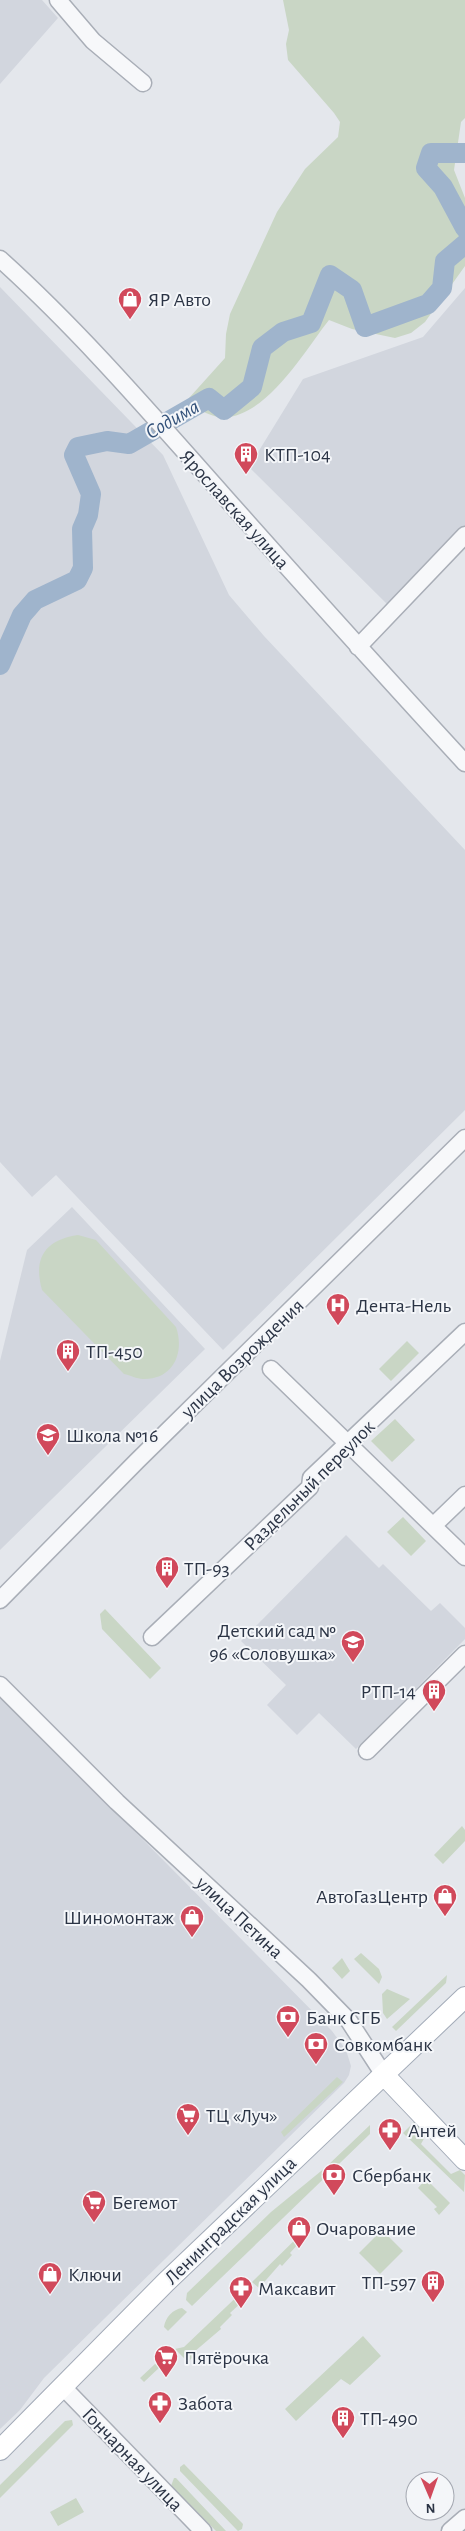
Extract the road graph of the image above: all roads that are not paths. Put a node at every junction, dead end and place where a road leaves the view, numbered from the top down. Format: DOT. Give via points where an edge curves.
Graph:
graph roads {
  1 [pos="58,0"];
  2 [pos="143,84"];
  3 [pos="0,259"];
  4 [pos="465,535"];
  5 [pos="358,647"];
  6 [pos="465,763"];
  7 [pos="465,1138"];
  8 [pos="465,1332"];
  9 [pos="271,1369"];
  10 [pos="349,1443"];
  11 [pos="465,1495"];
  12 [pos="434,1524"];
  13 [pos="465,1557"];
  14 [pos="0,1600"];
  15 [pos="152,1637"];
  16 [pos="465,1654"];
  17 [pos="0,1685"];
  18 [pos="367,1751"];
  19 [pos="464,1998"];
  20 [pos="384,2075"];
  21 [pos="465,2160"];
  22 [pos="63,2387"];
  23 [pos="0,2450"];
  24 [pos="465,2518"];
  25 [pos="203,2531"];
  26 [pos="450,2531"];
  1 -- 2 [label="street" via="93,41"];
  3 -- 5 [label="street, Ярославская улица" via="39,294 143,405"];
  4 -- 5 [label="street"];
  5 -- 6 [label="street, Ярославская улица"];
  7 -- 14 [label="street, улица Возрождения"];
  8 -- 10 [label="street, Раздельный переулок"];
  9 -- 10 [label="street"];
  10 -- 12 [label="street"];
  10 -- 15 [label="street, Раздельный переулок" via="311,1478 310,1487"];
  11 -- 12 [label="street"];
  12 -- 13 [label="street"];
  16 -- 18 [label="street"];
  17 -- 20 [label="street, улица Петина" via="117,1802 343,2014"];
  19 -- 20 [label="main road, Ленинградская улица"];
  20 -- 21 [label="main road, улица Петина"];
  20 -- 22 [label="main road, Ленинградская улица" via="166,2282"];
  22 -- 23 [label="main road, Ленинградская улица"];
  22 -- 25 [label="street, Гончарная улица"];
  24 -- 26 [label="street"];
}
